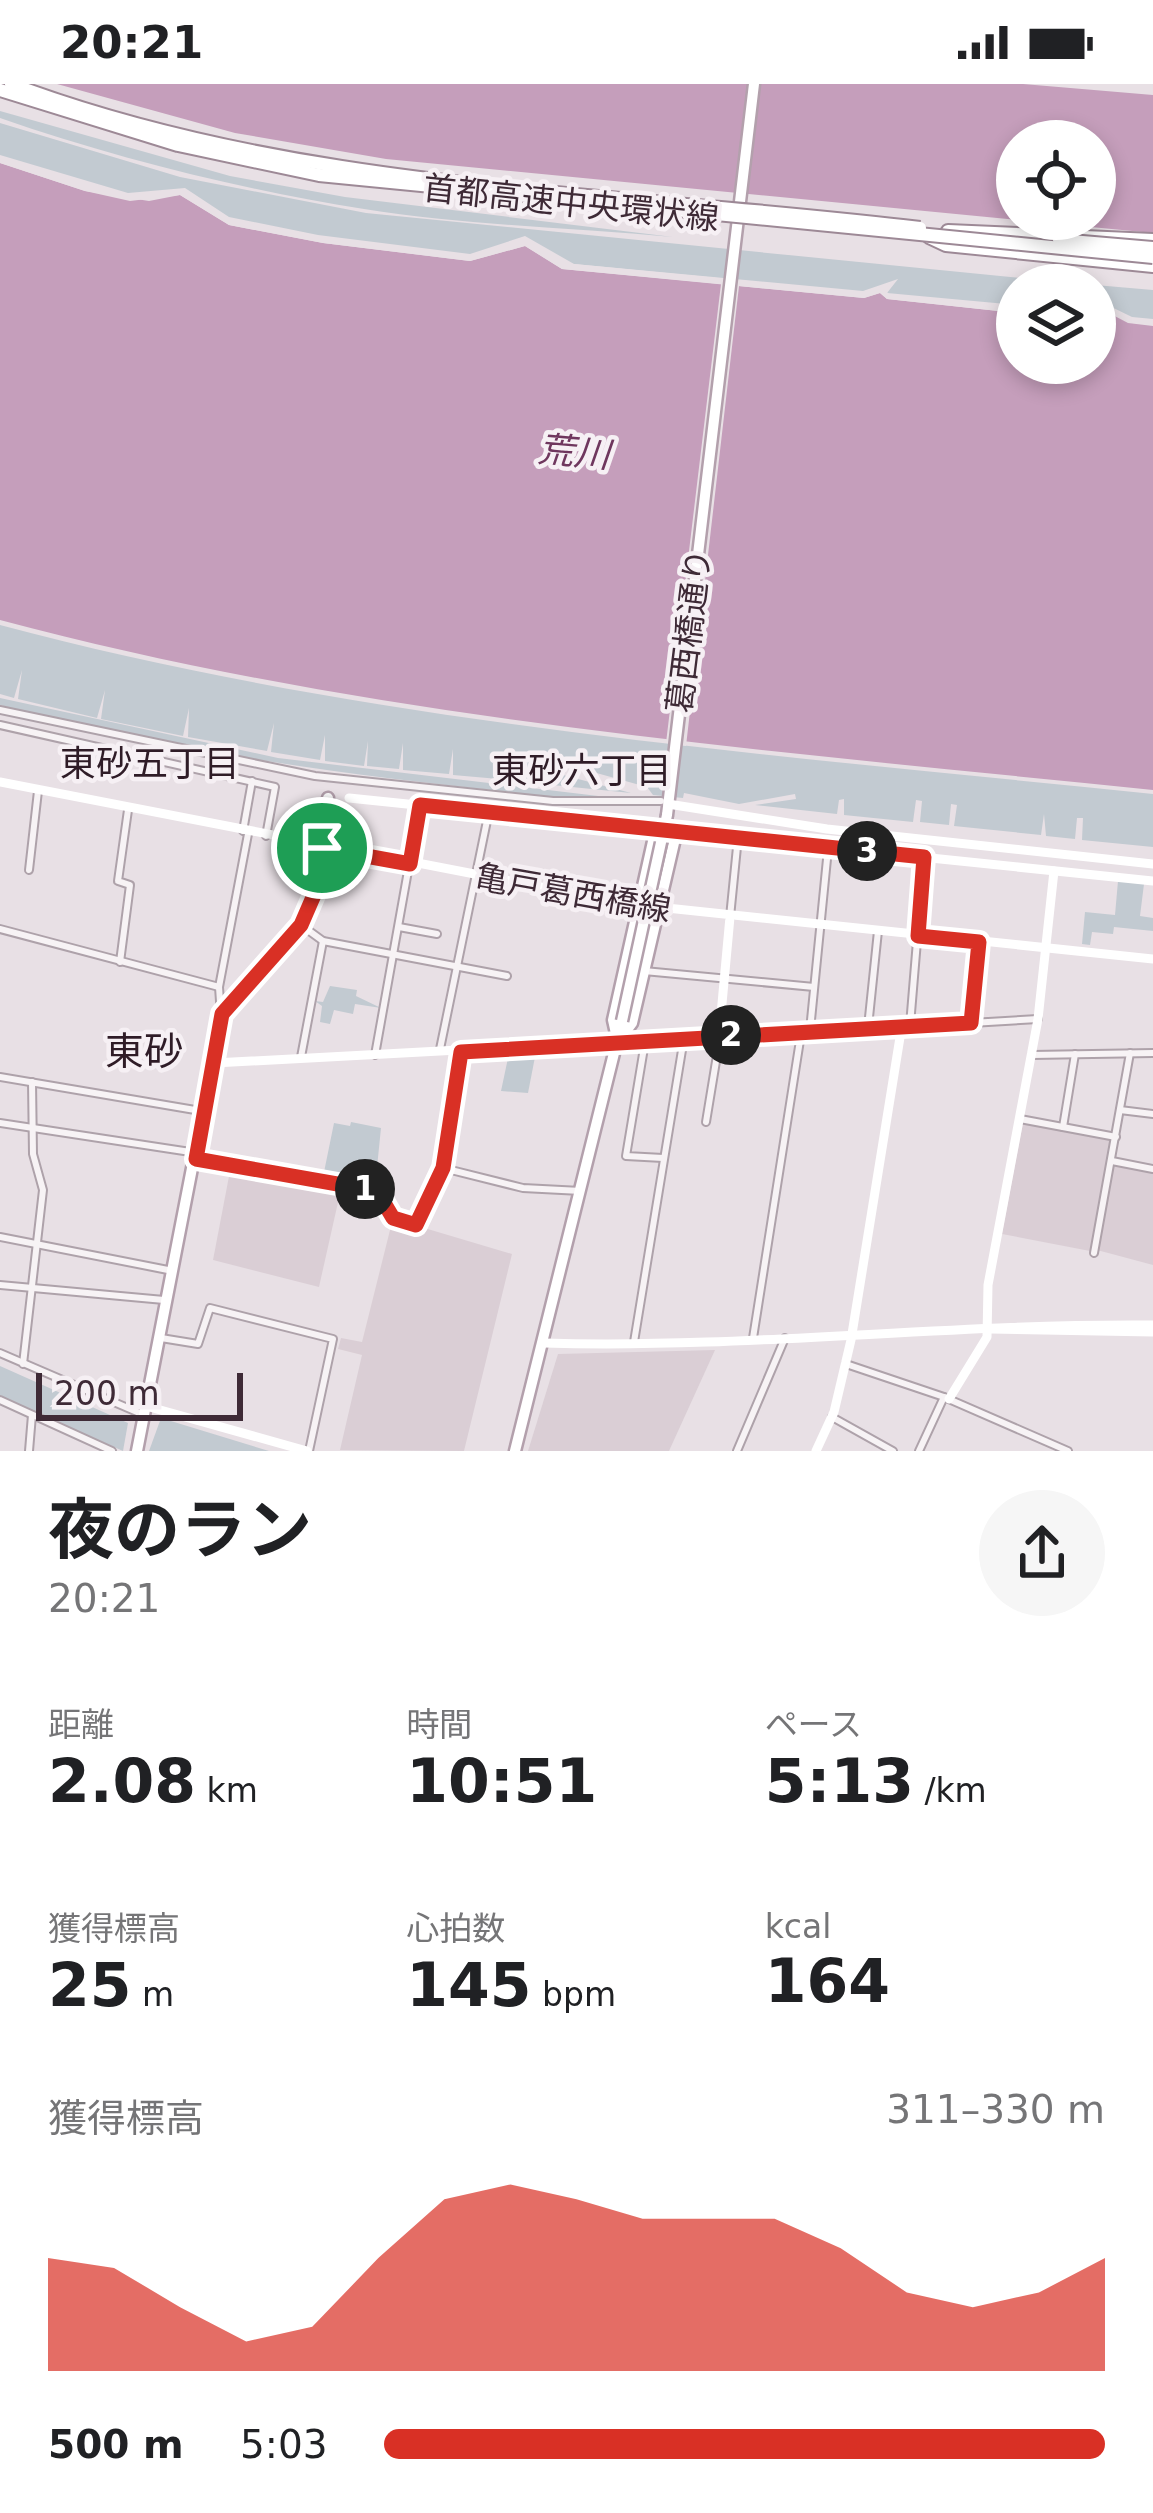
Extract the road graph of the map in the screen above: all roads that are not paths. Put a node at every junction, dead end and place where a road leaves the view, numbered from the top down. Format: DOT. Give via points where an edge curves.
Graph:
graph roads {
  1 [pos="11,84"];
  2 [pos="754,84"];
  3 [pos="0,90"];
  4 [pos="1153,253"];
  5 [pos="0,710"];
  6 [pos="0,725"];
  7 [pos="252,781"];
  8 [pos="0,782"];
  9 [pos="38,790"];
  10 [pos="328,798"];
  11 [pos="349,798"];
  12 [pos="666,804"];
  13 [pos="420,805"];
  14 [pos="128,810"];
  15 [pos="489,811"];
  16 [pos="656,828"];
  17 [pos="677,830"];
  18 [pos="245,833"];
  19 [pos="266,837"];
  20 [pos="737,837"];
  21 [pos="829,847"];
  22 [pos="322,848"];
  23 [pos="924,857"];
  24 [pos="410,864"];
  25 [pos="1153,864"];
  26 [pos="29,870"];
  27 [pos="1054,871"];
  28 [pos="475,876"];
  29 [pos="1153,881"];
  30 [pos="638,906"];
  31 [pos="658,908"];
  32 [pos="730,917"];
  33 [pos="301,925"];
  34 [pos="821,926"];
  35 [pos="399,927"];
  36 [pos="0,929"];
  37 [pos="878,932"];
  38 [pos="437,934"];
  39 [pos="918,936"];
  40 [pos="323,941"];
  41 [pos="979,942"];
  42 [pos="1046,948"];
  43 [pos="394,954"];
  44 [pos="1153,959"];
  45 [pos="120,962"];
  46 [pos="456,966"];
  47 [pos="643,971"];
  48 [pos="507,976"];
  49 [pos="724,978"];
  50 [pos="219,987"];
  51 [pos="814,987"];
  52 [pos="221,1019"];
  53 [pos="1038,1019"];
  54 [pos="971,1023"];
  55 [pos="906,1025"];
  56 [pos="868,1027"];
  57 [pos="806,1030"];
  58 [pos="720,1036"];
  59 [pos="684,1038"];
  60 [pos="645,1040"];
  61 [pos="618,1042"];
  62 [pos="461,1052"];
  63 [pos="439,1053"];
  64 [pos="1153,1053"];
  65 [pos="1032,1054"];
  66 [pos="1075,1054"];
  67 [pos="1130,1054"];
  68 [pos="375,1057"];
  69 [pos="301,1061"];
  70 [pos="214,1064"];
  71 [pos="0,1077"];
  72 [pos="32,1082"];
  73 [pos="1120,1110"];
  74 [pos="205,1112"];
  75 [pos="1153,1114"];
  76 [pos="1020,1119"];
  77 [pos="706,1122"];
  78 [pos="0,1123"];
  79 [pos="31,1126"];
  80 [pos="1063,1127"];
  81 [pos="1116,1137"];
  82 [pos="197,1156"];
  83 [pos="663,1159"];
  84 [pos="1112,1161"];
  85 [pos="443,1168"];
  86 [pos="1153,1168"];
  87 [pos="581,1191"];
  88 [pos="0,1237"];
  89 [pos="37,1243"];
  90 [pos="1094,1253"];
  91 [pos="174,1271"];
  92 [pos="0,1285"];
  93 [pos="31,1287"];
  94 [pos="168,1300"];
  95 [pos="986,1328"];
  96 [pos="1153,1328"];
  97 [pos="852,1333"];
  98 [pos="786,1337"];
  99 [pos="160,1338"];
  100 [pos="753,1338"];
  101 [pos="634,1342"];
  102 [pos="544,1343"];
  103 [pos="0,1353"];
  104 [pos="23,1364"];
  105 [pos="846,1364"];
  106 [pos="946,1398"];
  107 [pos="0,1400"];
  108 [pos="145,1410"];
  109 [pos="32,1415"];
  110 [pos="832,1417"];
  111 [pos="29,1451"];
  112 [pos="112,1451"];
  113 [pos="137,1451"];
  114 [pos="308,1451"];
  115 [pos="515,1451"];
  116 [pos="737,1451"];
  117 [pos="816,1451"];
  118 [pos="893,1451"];
  119 [pos="919,1451"];
  120 [pos="1068,1451"];
  1 -- 4 [label="highway, 首都高速中央環状線, bridge" via="149,128 326,166"];
  2 -- 12 [label="main road, 葛西橋通り"];
  3 -- 4 [label="highway, 首都高速中央環状線, bridge" via="178,145 319,175"];
  5 -- 12 [label="street" via="311,776"];
  6 -- 7 [label="street"];
  7 -- 18 [label="street"];
  7 -- 19 [label="street" via="275,787"];
  8 -- 9 [label="main road, 亀戸葛西橋線"];
  9 -- 14 [label="main road, 亀戸葛西橋線"];
  9 -- 26 [label="street"];
  10 -- 22 [label="main road"];
  11 -- 13 [label="main road"];
  12 -- 25 [label="main road" via="827,830"];
  12 -- 61 [label="main road, 葛西橋通り, bridge"];
  13 -- 15 [label="main road"];
  13 -- 24 [label="street"];
  14 -- 18 [label="main road, 亀戸葛西橋線"];
  14 -- 45 [label="street" via="118,880 130,884"];
  15 -- 16 [label="main road"];
  15 -- 28 [label="street"];
  16 -- 17 [label="main road"];
  16 -- 30 [label="main road"];
  17 -- 20 [label="main road"];
  17 -- 31 [label="main road"];
  18 -- 19 [label="main road, 亀戸葛西橋線"];
  18 -- 50 [label="street"];
  19 -- 22 [label="main road, 亀戸葛西橋線"];
  20 -- 21 [label="main road"];
  20 -- 32 [label="street"];
  21 -- 23 [label="main road"];
  21 -- 34 [label="street"];
  22 -- 24 [label="main road, 亀戸葛西橋線"];
  22 -- 33 [label="main road"];
  23 -- 27 [label="main road"];
  23 -- 39 [label="street"];
  24 -- 28 [label="main road, 亀戸葛西橋線"];
  24 -- 35 [label="street"];
  27 -- 29 [label="main road"];
  27 -- 42 [label="main road"];
  28 -- 30 [label="main road, 亀戸葛西橋線"];
  28 -- 46 [label="street"];
  30 -- 31 [label="main road, 亀戸葛西橋線"];
  30 -- 61 [label="main road" via="613,1021"];
  31 -- 32 [label="main road, 亀戸葛西橋線"];
  31 -- 47 [label="main road"];
  32 -- 34 [label="main road, 亀戸葛西橋線"];
  32 -- 49 [label="main road"];
  33 -- 40 [label="street"];
  33 -- 52 [label="main road"];
  34 -- 37 [label="main road, 亀戸葛西橋線"];
  34 -- 51 [label="street"];
  35 -- 38 [label="street"];
  35 -- 43 [label="street"];
  36 -- 45 [label="street"];
  37 -- 39 [label="main road, 亀戸葛西橋線"];
  37 -- 56 [label="street"];
  39 -- 41 [label="main road, 亀戸葛西橋線"];
  39 -- 55 [label="street"];
  40 -- 43 [label="street"];
  40 -- 69 [label="street"];
  41 -- 42 [label="main road, 亀戸葛西橋線"];
  41 -- 54 [label="street"];
  42 -- 44 [label="main road, 亀戸葛西橋線"];
  42 -- 53 [label="main road"];
  43 -- 46 [label="street"];
  43 -- 68 [label="street"];
  45 -- 50 [label="street"];
  46 -- 48 [label="street"];
  46 -- 63 [label="street"];
  47 -- 49 [label="street"];
  47 -- 61 [label="main road" via="632,1023"];
  49 -- 51 [label="street"];
  49 -- 58 [label="main road"];
  50 -- 52 [label="street"];
  51 -- 57 [label="street"];
  52 -- 70 [label="main road"];
  53 -- 54 [label="street"];
  53 -- 65 [label="main road"];
  54 -- 55 [label="main road"];
  55 -- 56 [label="main road"];
  55 -- 97 [label="main road"];
  56 -- 57 [label="main road"];
  57 -- 58 [label="main road"];
  57 -- 100 [label="street"];
  58 -- 59 [label="main road"];
  58 -- 77 [label="street"];
  59 -- 60 [label="main road"];
  59 -- 83 [label="street"];
  60 -- 61 [label="main road"];
  60 -- 83 [label="street" via="626,1156"];
  61 -- 62 [label="main road"];
  61 -- 87 [label="main road, 葛西橋通り"];
  62 -- 63 [label="main road"];
  62 -- 85 [label="street"];
  63 -- 68 [label="main road"];
  64 -- 67 [label="street"];
  65 -- 66 [label="street"];
  65 -- 76 [label="main road"];
  66 -- 67 [label="street"];
  66 -- 80 [label="street"];
  67 -- 73 [label="street"];
  68 -- 69 [label="main road"];
  69 -- 70 [label="main road"];
  70 -- 74 [label="main road"];
  71 -- 72 [label="street"];
  72 -- 74 [label="street"];
  72 -- 79 [label="street"];
  73 -- 75 [label="street"];
  73 -- 81 [label="street"];
  74 -- 82 [label="main road"];
  76 -- 80 [label="street"];
  76 -- 95 [label="main road"];
  78 -- 79 [label="street"];
  79 -- 82 [label="street"];
  79 -- 89 [label="street" via="43,1190"];
  80 -- 81 [label="street"];
  81 -- 84 [label="street"];
  82 -- 85 [label="street" via="377,1191 393,1218 416,1225"];
  82 -- 91 [label="main road"];
  83 -- 101 [label="street"];
  84 -- 86 [label="street"];
  84 -- 90 [label="street"];
  85 -- 87 [label="street" via="523,1189"];
  87 -- 102 [label="main road, 葛西橋通り"];
  88 -- 89 [label="street"];
  89 -- 91 [label="street"];
  89 -- 93 [label="street"];
  91 -- 94 [label="main road"];
  92 -- 93 [label="street"];
  93 -- 94 [label="street"];
  93 -- 104 [label="street"];
  94 -- 99 [label="main road"];
  95 -- 96 [label="main road"];
  95 -- 97 [label="main road"];
  95 -- 106 [label="main road" via="983,1347"];
  97 -- 98 [label="main road"];
  97 -- 105 [label="main road"];
  98 -- 100 [label="main road"];
  98 -- 116 [label="street"];
  99 -- 108 [label="main road"];
  99 -- 114 [label="street" via="198,1344 210,1308 333,1339"];
  100 -- 101 [label="main road"];
  101 -- 102 [label="main road"];
  102 -- 115 [label="main road, 葛西橋通り"];
  103 -- 104 [label="street"];
  104 -- 108 [label="street"];
  105 -- 106 [label="street"];
  105 -- 110 [label="main road"];
  106 -- 119 [label="street"];
  106 -- 120 [label="street"];
  107 -- 109 [label="street"];
  108 -- 113 [label="main road"];
  108 -- 114 [label="main road"];
  109 -- 111 [label="street"];
  109 -- 112 [label="street"];
  110 -- 117 [label="main road"];
  110 -- 118 [label="street"];
}
